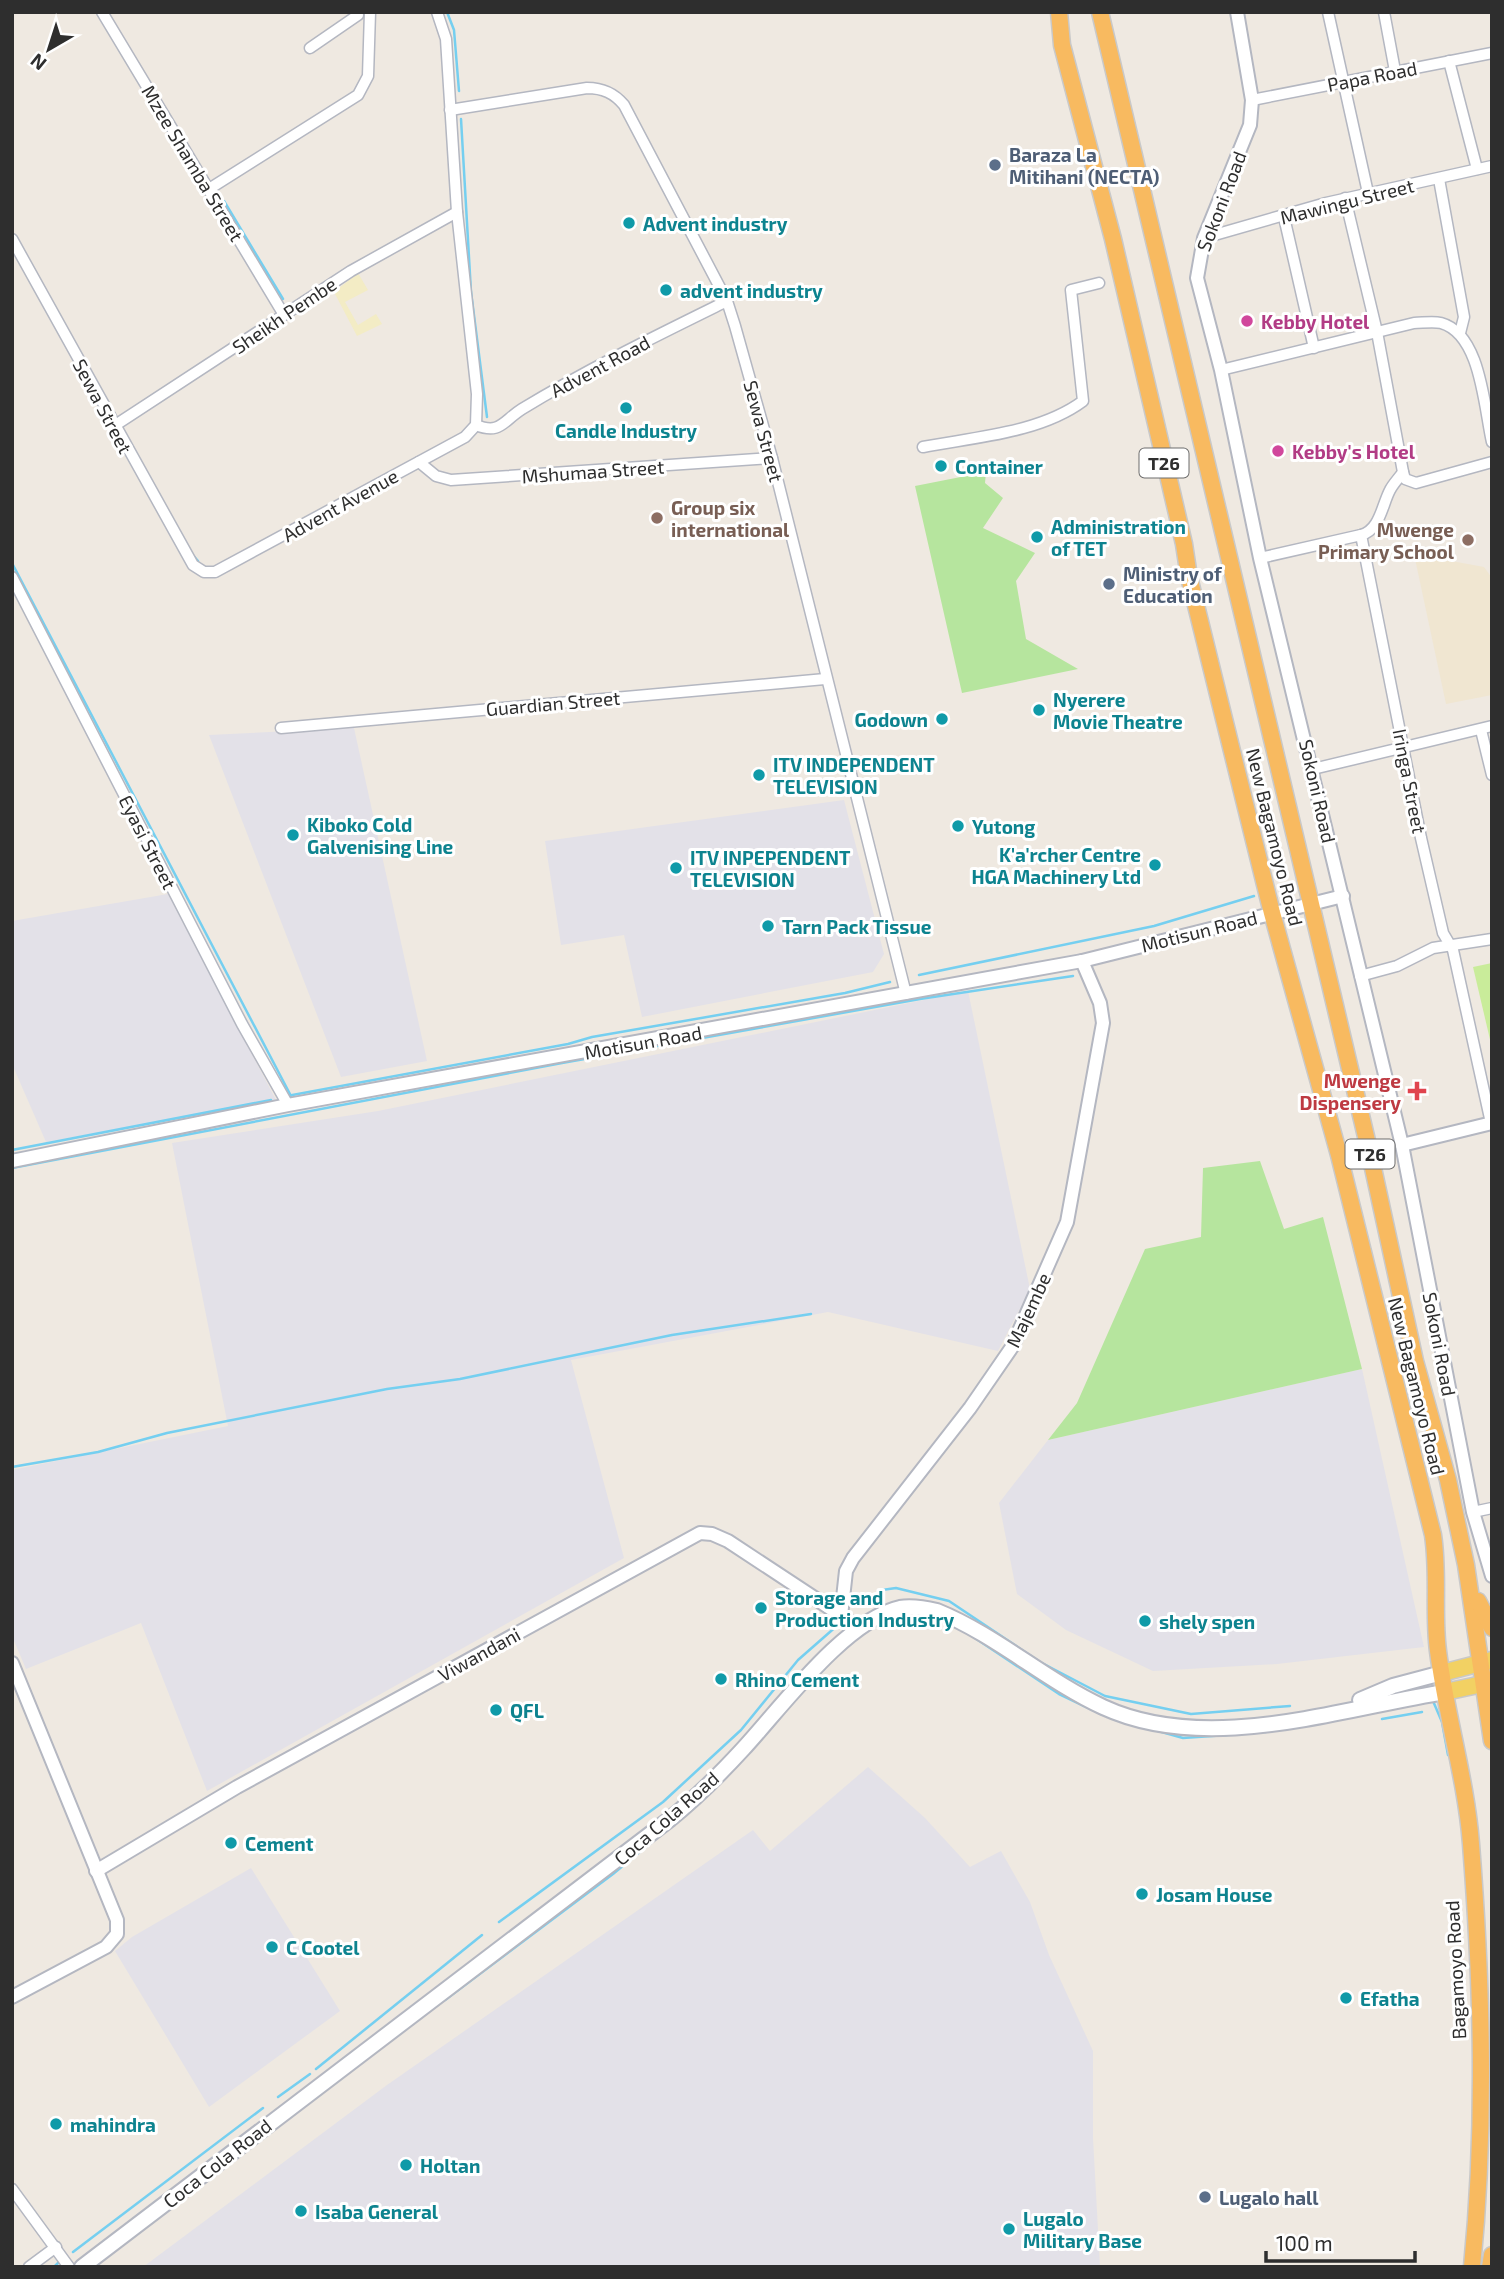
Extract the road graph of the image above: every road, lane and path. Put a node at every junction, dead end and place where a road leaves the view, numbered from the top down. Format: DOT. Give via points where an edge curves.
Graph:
graph roads {
  1 [pos="102,12"];
  2 [pos="370,12"];
  3 [pos="437,12"];
  4 [pos="1059,12"];
  5 [pos="1100,12"];
  6 [pos="1237,12"];
  7 [pos="1328,12"];
  8 [pos="1384,12"];
  9 [pos="358,15"];
  10 [pos="310,48"];
  11 [pos="1492,53"];
  12 [pos="1449,61"];
  13 [pos="1395,71"];
  14 [pos="1346,81"];
  15 [pos="1252,100"];
  16 [pos="450,110"];
  17 [pos="1492,166"];
  18 [pos="1477,169"];
  19 [pos="1439,179"];
  20 [pos="209,188"];
  21 [pos="1368,193"];
  22 [pos="1345,198"];
  23 [pos="457,212"];
  24 [pos="1284,217"];
  25 [pos="1204,238"];
  26 [pos="12,239"];
  27 [pos="1098,283"];
  28 [pos="727,301"];
  29 [pos="285,315"];
  30 [pos="1377,332"];
  31 [pos="1460,333"];
  32 [pos="1314,348"];
  33 [pos="1222,370"];
  34 [pos="476,425"];
  35 [pos="114,426"];
  36 [pos="1492,442"];
  37 [pos="923,447"];
  38 [pos="772,458"];
  39 [pos="418,462"];
  40 [pos="1492,462"];
  41 [pos="1404,472"];
  42 [pos="1361,536"];
  43 [pos="1260,558"];
  44 [pos="199,569"];
  45 [pos="12,577"];
  46 [pos="825,679"];
  47 [pos="1492,726"];
  48 [pos="281,728"];
  49 [pos="1481,730"];
  50 [pos="1402,748"];
  51 [pos="1313,769"];
  52 [pos="1492,775"];
  53 [pos="1342,897"];
  54 [pos="1312,906"];
  55 [pos="1272,913"];
  56 [pos="1492,939"];
  57 [pos="1452,946"];
  58 [pos="1082,961"];
  59 [pos="1360,976"];
  60 [pos="906,994"];
  61 [pos="288,1105"];
  62 [pos="1491,1123"];
  63 [pos="1402,1145"];
  64 [pos="12,1161"];
  65 [pos="1492,1508"];
  66 [pos="1473,1512"];
  67 [pos="1466,1565"];
  68 [pos="1492,1576"];
  69 [pos="841,1616"];
  70 [pos="860,1628"];
  71 [pos="1492,1628"];
  72 [pos="1487,1662"];
  73 [pos="12,1663"];
  74 [pos="1442,1673"];
  75 [pos="1488,1682"];
  76 [pos="1445,1692"];
  77 [pos="1332,1711"];
  78 [pos="1491,1721"];
  79 [pos="1492,1741"];
  80 [pos="96,1871"];
  81 [pos="12,1997"];
  82 [pos="12,2189"];
  83 [pos="56,2247"];
  84 [pos="1492,2255"];
  85 [pos="29,2267"];
  86 [pos="69,2267"];
  87 [pos="82,2267"];
  88 [pos="1472,2267"];
  89 [pos="1490,2267"];
  1 -- 20 [label="street, Mzee Shamba Street"];
  2 -- 20 [label="street" via="368,76 358,96"];
  3 -- 16 [label="street" via="445,30"];
  4 -- 55 [label="highway, New Bagamoyo Road / T26" via="1062,45 1113,239 1189,577"];
  5 -- 54 [label="highway, New Bagamoyo Road / T26"];
  6 -- 15 [label="street, Sokoni Road"];
  7 -- 14 [label="street"];
  8 -- 13 [label="street"];
  9 -- 10 [label="street"];
  11 -- 12 [label="street, Papa Road"];
  12 -- 13 [label="street, Papa Road"];
  12 -- 18 [label="street"];
  13 -- 14 [label="street, Papa Road"];
  14 -- 15 [label="street, Papa Road"];
  14 -- 21 [label="street"];
  15 -- 25 [label="street, Sokoni Road" via="1250,125"];
  16 -- 23 [label="street"];
  16 -- 28 [label="street, Sewa Street" via="587,88 599,88 618,98"];
  17 -- 18 [label="street, Mawingu Street"];
  18 -- 19 [label="street, Mawingu Street"];
  19 -- 21 [label="street, Mawingu Street"];
  19 -- 31 [label="street" via="1464,317"];
  20 -- 29 [label="street, Mzee Shamba Street"];
  21 -- 22 [label="street, Mawingu Street"];
  22 -- 24 [label="street, Mawingu Street"];
  22 -- 30 [label="street"];
  23 -- 29 [label="street, Sheikh Pembe" via="351,271"];
  23 -- 34 [label="street" via="477,394"];
  24 -- 25 [label="street, Mawingu Street"];
  24 -- 32 [label="street"];
  25 -- 33 [label="street, Sokoni Road" via="1197,278"];
  26 -- 35 [label="street, Sewa Street"];
  27 -- 37 [label="street" via="1071,290 1083,401 1065,414 1023,427"];
  28 -- 34 [label="street, Advent Road" via="577,376 497,429"];
  28 -- 38 [label="street, Sewa Street"];
  29 -- 35 [label="street, Sheikh Pembe"];
  30 -- 31 [label="street" via="1414,323 1441,323"];
  30 -- 32 [label="street"];
  30 -- 41 [label="street"];
  31 -- 36 [label="street" via="1475,361"];
  32 -- 33 [label="street"];
  33 -- 43 [label="street, Sokoni Road"];
  34 -- 39 [label="street, Advent Avenue"];
  35 -- 44 [label="street, Sewa Street" via="183,552"];
  38 -- 39 [label="street, Mshumaa Street" via="452,480 436,476"];
  38 -- 46 [label="street, Sewa Street"];
  39 -- 44 [label="street, Advent Avenue" via="215,572"];
  40 -- 41 [label="street" via="1416,483 1405,479"];
  41 -- 42 [label="street" via="1368,534"];
  42 -- 43 [label="street"];
  42 -- 50 [label="street, Iringa Street"];
  43 -- 51 [label="street, Sokoni Road"];
  45 -- 61 [label="street, Eyasi Street"];
  46 -- 48 [label="street, Guardian Street"];
  46 -- 60 [label="street, Sewa Street"];
  47 -- 49 [label="street"];
  49 -- 50 [label="street"];
  49 -- 52 [label="street"];
  50 -- 51 [label="street"];
  50 -- 57 [label="street, Iringa Street" via="1443,933"];
  51 -- 53 [label="street, Sokoni Road"];
  53 -- 54 [label="street, Motisun Road"];
  53 -- 59 [label="street, Sokoni Road"];
  54 -- 55 [label="street, Motisun Road"];
  54 -- 67 [label="highway, New Bagamoyo Road / T26"];
  55 -- 58 [label="street, Motisun Road"];
  55 -- 74 [label="highway, New Bagamoyo Road / T26" via="1339,1155 1433,1535"];
  56 -- 57 [label="street"];
  57 -- 59 [label="street" via="1433,948 1397,967"];
  57 -- 62 [label="street, Iringa Street"];
  58 -- 60 [label="street, Motisun Road"];
  58 -- 69 [label="street, Majembe" via="1100,1003 1103,1023 1067,1222 1012,1347 846,1571"];
  59 -- 63 [label="street, Sokoni Road"];
  60 -- 61 [label="street, Motisun Road"];
  61 -- 64 [label="street, Motisun Road"];
  62 -- 63 [label="street"];
  63 -- 66 [label="street, Sokoni Road"];
  65 -- 66 [label="street"];
  66 -- 68 [label="street, Sokoni Road"];
  67 -- 71 [label="highway" via="1481,1612"];
  67 -- 72 [label="highway, T26"];
  69 -- 70 [label="street, Viwandani"];
  69 -- 80 [label="street, Viwandani" via="728,1541 700,1533 248,1781"];
  70 -- 77 [label="main road, Coca Cola Road" via="898,1608 937,1611 1103,1707 1163,1724 1266,1726"];
  70 -- 87 [label="main road, Coca Cola Road" via="692,1801"];
  72 -- 74 [label="main road"];
  72 -- 75 [label="highway, T26"];
  73 -- 80 [label="street"];
  74 -- 76 [label="highway, Bagamoyo Road / T26"];
  74 -- 77 [label="main road, Coca Cola Road" via="1393,1686"];
  75 -- 76 [label="main road"];
  75 -- 78 [label="highway, T26"];
  76 -- 77 [label="main road, Coca Cola Road"];
  76 -- 88 [label="highway, Bagamoyo Road / T26" via="1471,1842 1478,1944 1480,2179"];
  78 -- 79 [label="highway, T26"];
  80 -- 81 [label="street" via="117,1920 117,1934 106,1947"];
  82 -- 83 [label="street"];
  83 -- 85 [label="street"];
  83 -- 86 [label="street"];
  84 -- 89 [label="highway"];
}
